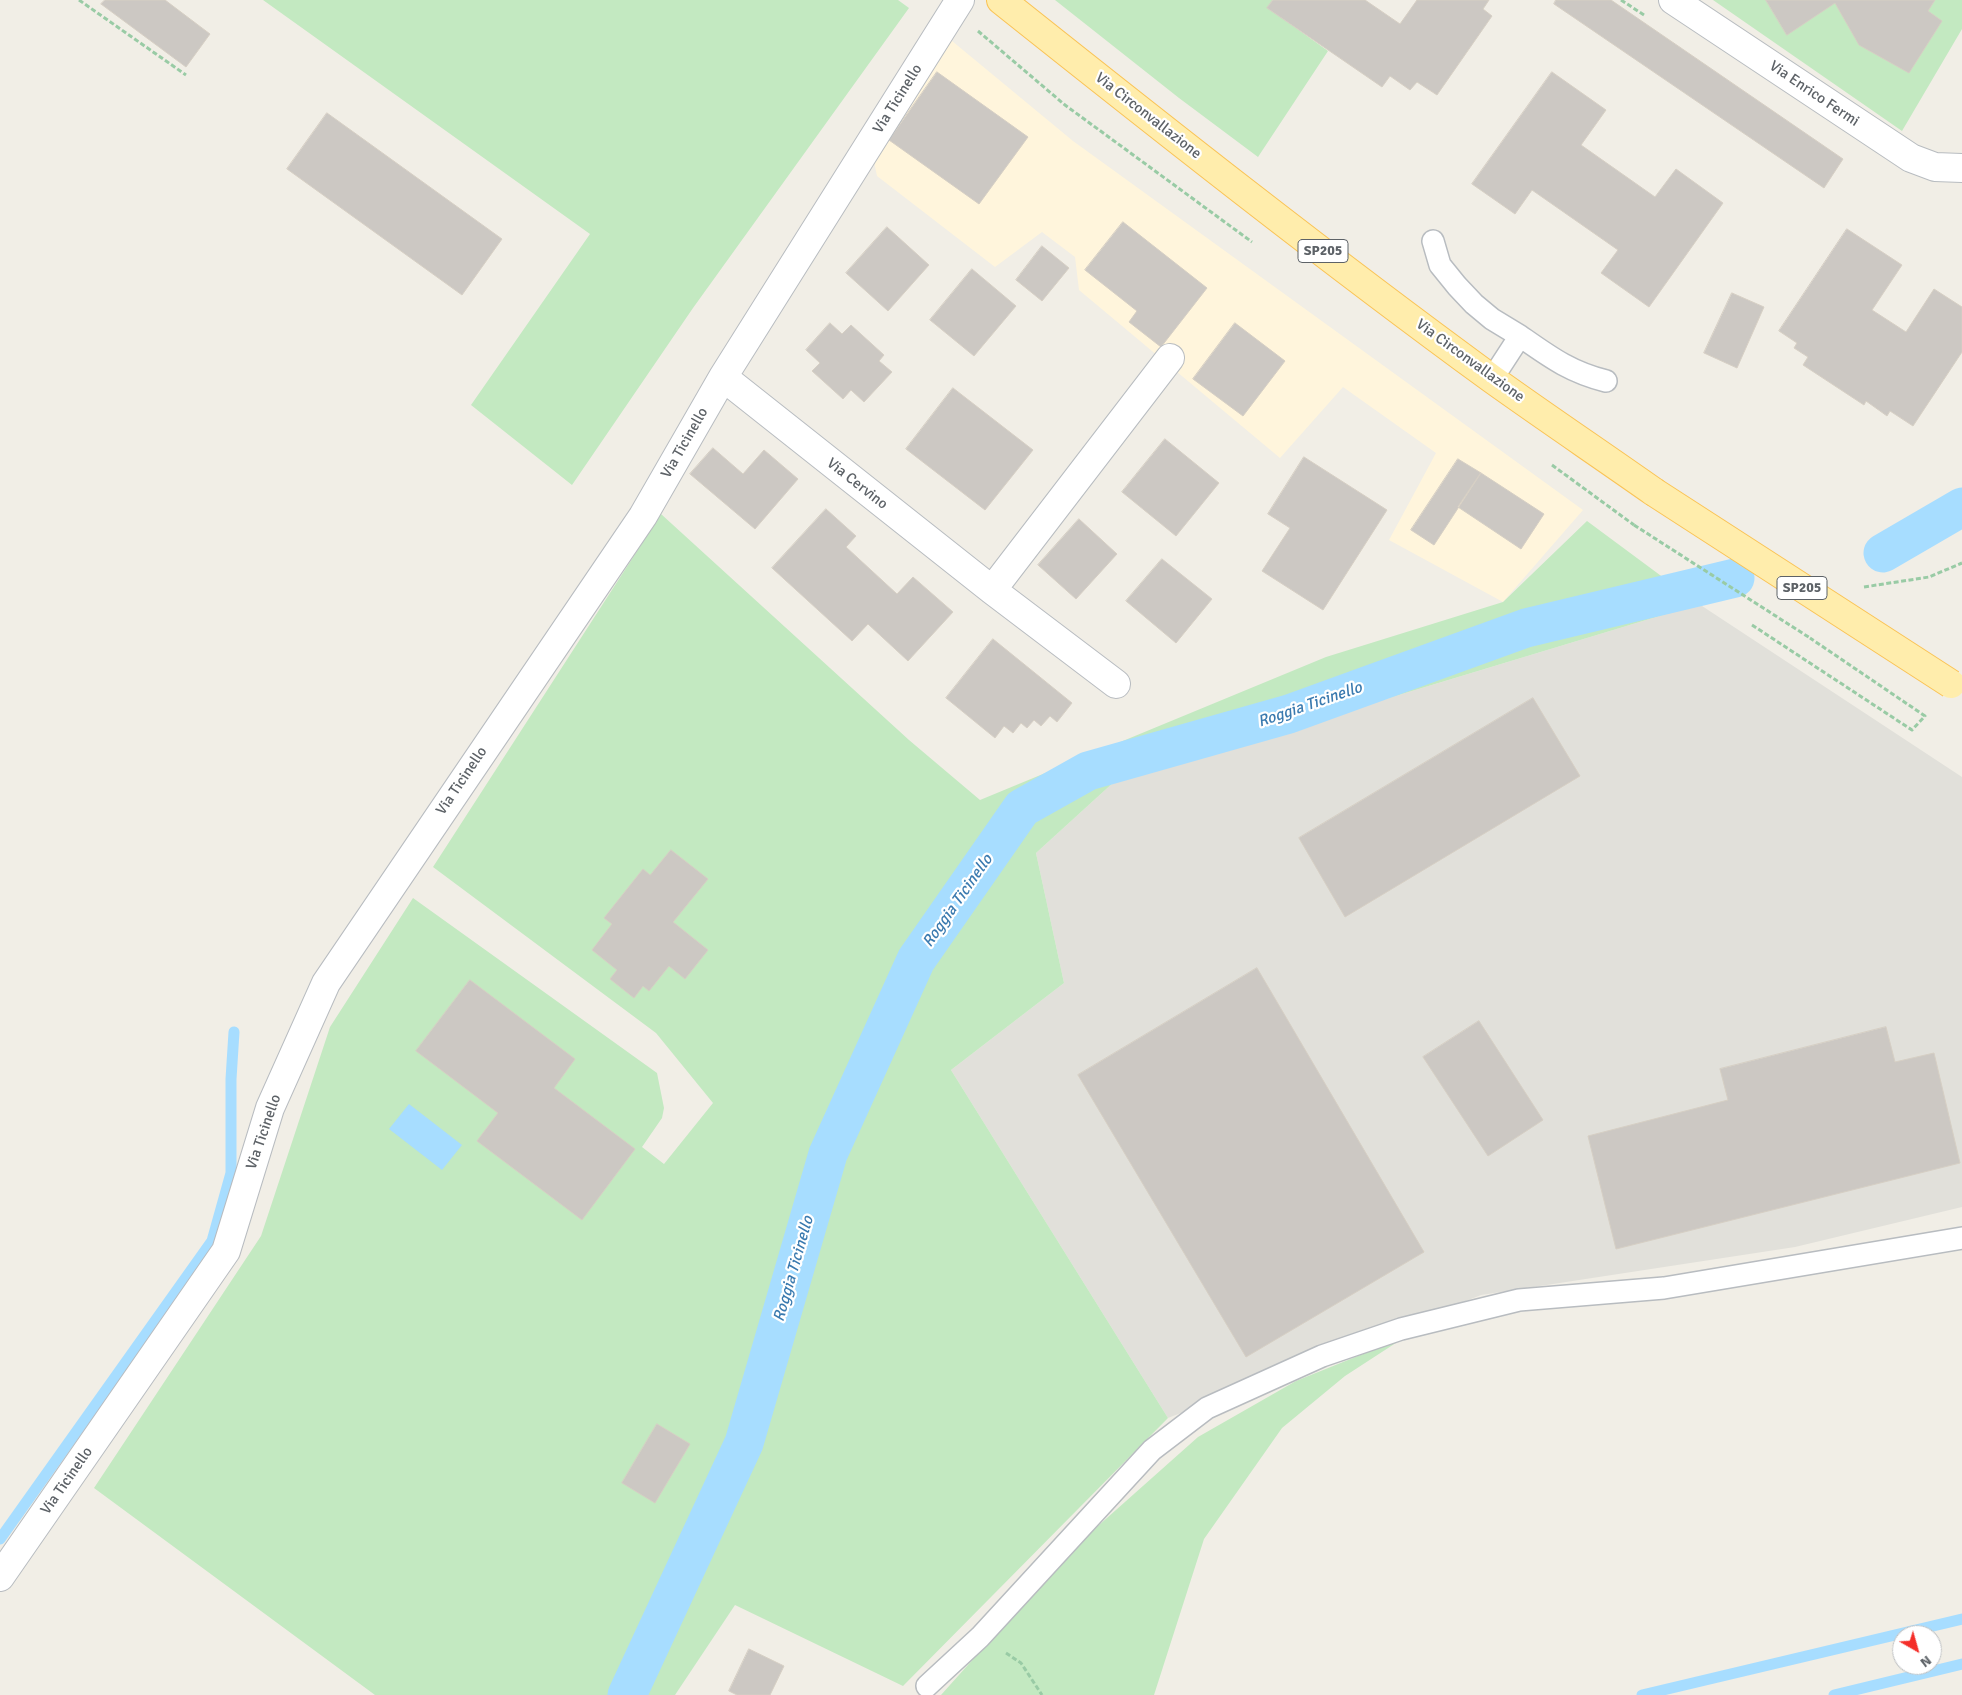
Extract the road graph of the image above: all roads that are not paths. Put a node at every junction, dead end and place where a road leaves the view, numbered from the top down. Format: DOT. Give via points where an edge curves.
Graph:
graph roads {
  1 [pos="960,0"];
  2 [pos="1001,0"];
  3 [pos="1674,0"];
  4 [pos="1962,168"];
  5 [pos="1433,241"];
  6 [pos="1520,336"];
  7 [pos="1170,358"];
  8 [pos="723,377"];
  9 [pos="1492,379"];
  10 [pos="1606,381"];
  11 [pos="992,590"];
  12 [pos="1116,684"];
  13 [pos="1957,687"];
  14 [pos="1962,1238"];
  15 [pos="0,1577"];
  16 [pos="927,1686"];
  1 -- 8 [label="street, Via Ticinello"];
  2 -- 9 [label="main road, Via Circonvallazione / SP205" via="1160,127"];
  3 -- 4 [label="street, Via Enrico Fermi" via="1911,158 1935,168"];
  5 -- 6 [label="lane" via="1440,265 1463,292 1492,319"];
  6 -- 9 [label="lane"];
  6 -- 10 [label="lane" via="1562,366"];
  7 -- 11 [label="street"];
  8 -- 11 [label="street, Via Cervino"];
  8 -- 15 [label="street, Via Ticinello" via="643,516 326,983 270,1108 226,1251"];
  9 -- 13 [label="main road, Via Circonvallazione / SP205, bridge" via="1654,492"];
  11 -- 12 [label="street, Via Cervino"];
  14 -- 16 [label="lane" via="1664,1288 1519,1300 1401,1329 1322,1356 1207,1408 1152,1450 980,1637"];
}
